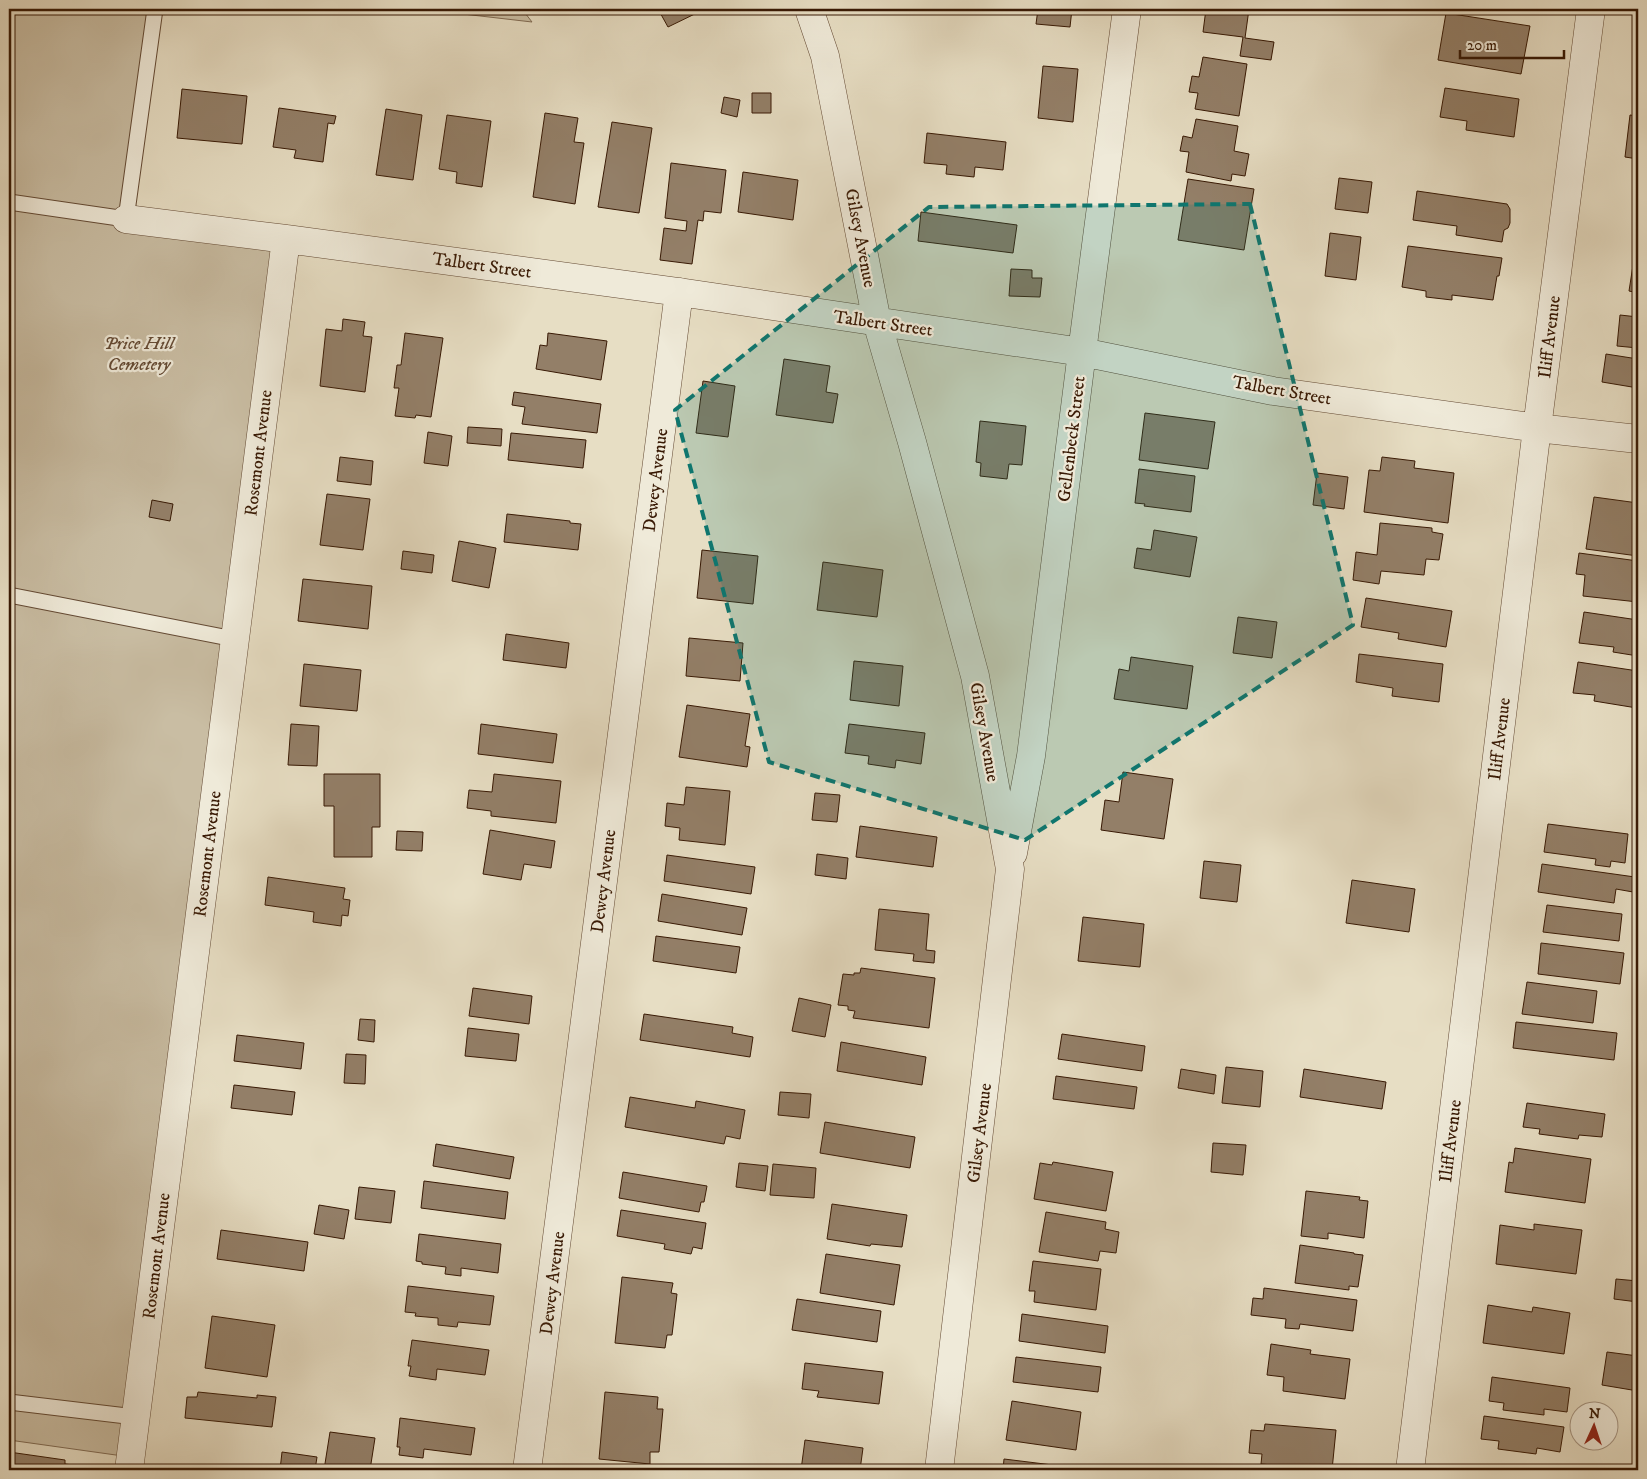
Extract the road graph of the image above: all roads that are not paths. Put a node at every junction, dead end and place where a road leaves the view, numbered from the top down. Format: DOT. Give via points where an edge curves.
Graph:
graph roads {
  1 [pos="155,9"];
  2 [pos="810,9"];
  3 [pos="1127,9"];
  4 [pos="1591,9"];
  5 [pos="9,202"];
  6 [pos="126,219"];
  7 [pos="286,239"];
  8 [pos="679,292"];
  9 [pos="877,322"];
  10 [pos="1082,352"];
  11 [pos="1537,428"];
  12 [pos="1638,439"];
  13 [pos="9,595"];
  14 [pos="234,639"];
  15 [pos="1010,869"];
  16 [pos="9,1402"];
  17 [pos="135,1417"];
  18 [pos="128,1470"];
  19 [pos="528,1470"];
  20 [pos="939,1470"];
  21 [pos="1410,1470"];
  1 -- 6 [label="lane"];
  2 -- 9 [label="street, Gilsey Avenue" via="826,56"];
  3 -- 10 [label="street, Gellenbeck Street"];
  4 -- 11 [label="street, Iliff Avenue"];
  5 -- 6 [label="lane"];
  6 -- 7 [label="street, Talbert Street"];
  7 -- 8 [label="street, Talbert Street"];
  7 -- 14 [label="street, Rosemont Avenue"];
  8 -- 9 [label="street, Talbert Street"];
  8 -- 19 [label="street, Dewey Avenue"];
  9 -- 10 [label="street, Talbert Street"];
  9 -- 15 [label="street, Gilsey Avenue" via="976,676"];
  10 -- 11 [label="street, Talbert Street" via="1273,390"];
  10 -- 15 [label="street, Gellenbeck Street" via="1031,756"];
  11 -- 12 [label="street, Talbert Street"];
  11 -- 21 [label="street, Iliff Avenue"];
  13 -- 14 [label="lane"];
  14 -- 17 [label="street, Rosemont Avenue"];
  15 -- 20 [label="street, Gilsey Avenue"];
  16 -- 17 [label="lane"];
  17 -- 18 [label="street, Rosemont Avenue"];
}
